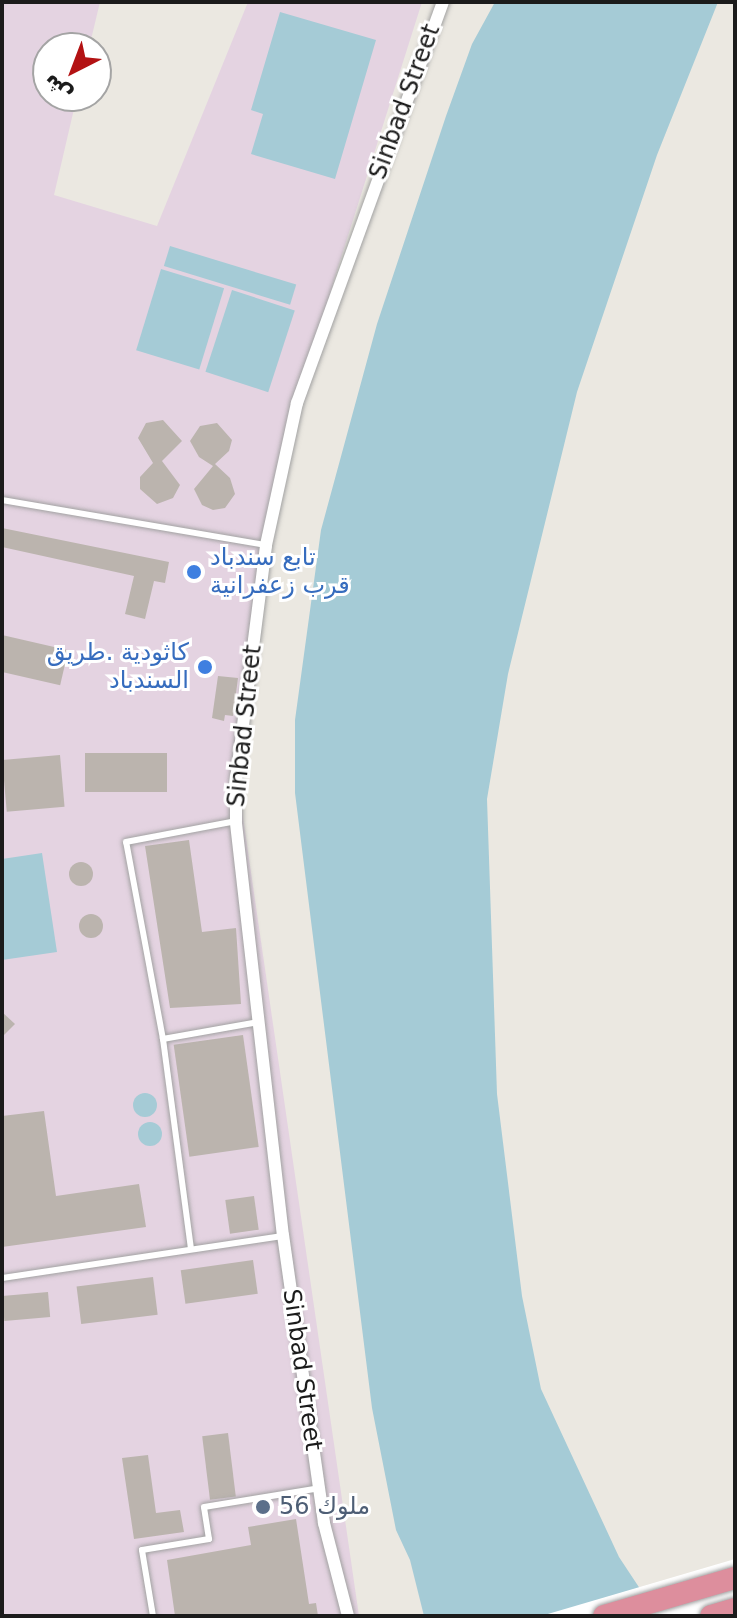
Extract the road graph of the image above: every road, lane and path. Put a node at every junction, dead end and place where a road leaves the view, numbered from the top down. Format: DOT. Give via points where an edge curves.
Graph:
graph roads {
  1 [pos="443,2"];
  2 [pos="2,500"];
  3 [pos="266,545"];
  4 [pos="236,821"];
  5 [pos="258,1022"];
  6 [pos="163,1039"];
  7 [pos="283,1236"];
  8 [pos="191,1249"];
  9 [pos="2,1278"];
  10 [pos="320,1488"];
  11 [pos="735,1578"];
  12 [pos="735,1609"];
  13 [pos="153,1616"];
  14 [pos="348,1616"];
  15 [pos="604,1616"];
  16 [pos="711,1616"];
  1 -- 3 [label="street, Sinbad Street" via="297,403"];
  2 -- 3 [label="lane"];
  3 -- 4 [label="street, Sinbad Street" via="238,761"];
  4 -- 5 [label="street, Sinbad Street"];
  4 -- 6 [label="lane" via="126,842"];
  5 -- 6 [label="lane"];
  5 -- 7 [label="street, Sinbad Street"];
  6 -- 8 [label="lane"];
  7 -- 8 [label="lane"];
  7 -- 10 [label="street, Sinbad Street"];
  8 -- 9 [label="lane"];
  10 -- 13 [label="lane" via="204,1507 209,1539 142,1550"];
  10 -- 14 [label="street, Sinbad Street"];
  11 -- 15 [label="highway"];
  12 -- 16 [label="highway"];
}
